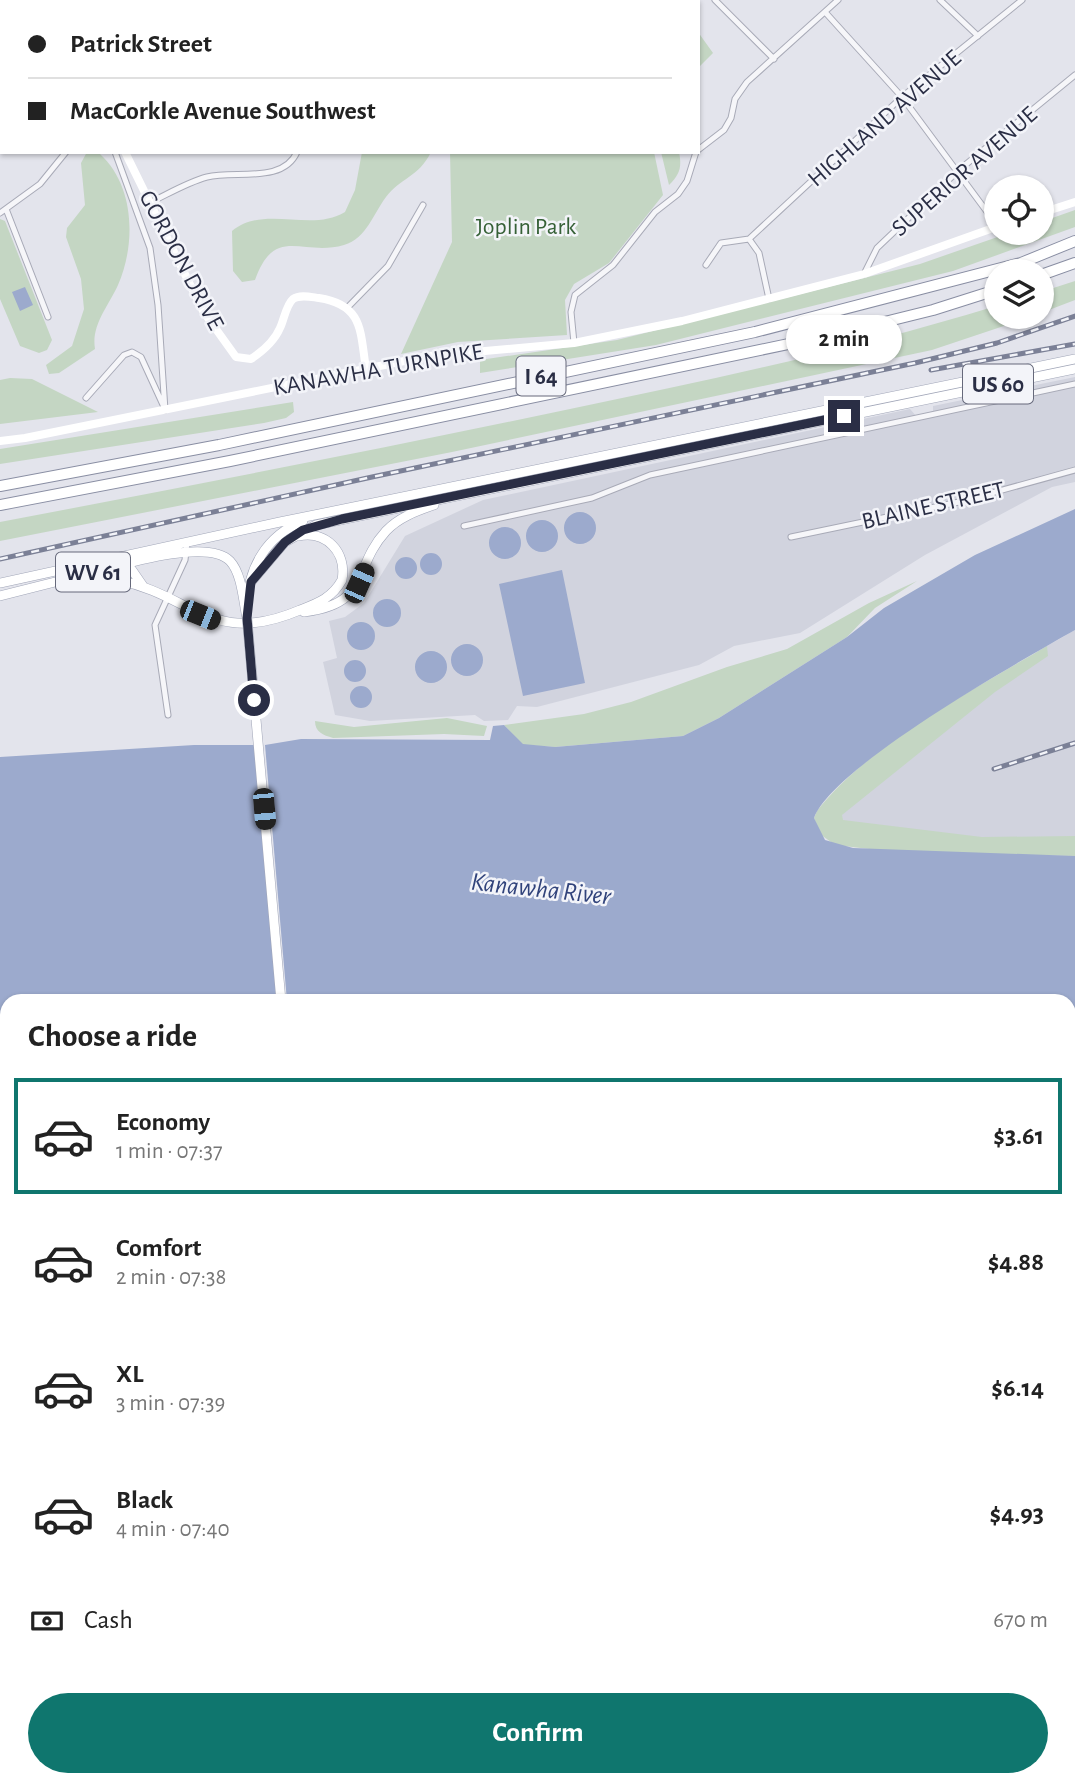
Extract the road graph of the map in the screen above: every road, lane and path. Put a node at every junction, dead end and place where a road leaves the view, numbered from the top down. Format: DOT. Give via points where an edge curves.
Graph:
graph roads {
  1 [pos="715,0"];
  2 [pos="838,0"];
  3 [pos="940,0"];
  4 [pos="1022,0"];
  5 [pos="825,12"];
  6 [pos="978,36"];
  7 [pos="774,60"];
  8 [pos="1075,75"];
  9 [pos="902,97"];
  10 [pos="700,149"];
  11 [pos="64,154"];
  12 [pos="116,154"];
  13 [pos="129,154"];
  14 [pos="296,154"];
  15 [pos="696,154"];
  16 [pos="959,170"];
  17 [pos="151,202"];
  18 [pos="1075,202"];
  19 [pos="423,205"];
  20 [pos="984,207"];
  21 [pos="1054,209"];
  22 [pos="3,211"];
  23 [pos="984,229"];
  24 [pos="749,239"];
  25 [pos="1075,241"];
  26 [pos="1075,262"];
  27 [pos="706,265"];
  28 [pos="1054,270"];
  29 [pos="864,274"];
  30 [pos="984,294"];
  31 [pos="769,299"];
  32 [pos="348,307"];
  33 [pos="48,317"];
  34 [pos="574,343"];
  35 [pos="1075,359"];
  36 [pos="366,369"];
  37 [pos="1075,369"];
  38 [pos="1075,384"];
  39 [pos="86,398"];
  40 [pos="165,410"];
  41 [pos="0,440"];
  42 [pos="1075,470"];
  43 [pos="0,486"];
  44 [pos="467,494"];
  45 [pos="0,505"];
  46 [pos="331,513"];
  47 [pos="464,526"];
  48 [pos="791,537"];
  49 [pos="285,542"];
  50 [pos="187,547"];
  51 [pos="125,560"];
  52 [pos="58,581"];
  53 [pos="0,583"];
  54 [pos="247,584"];
  55 [pos="146,589"];
  56 [pos="0,596"];
  57 [pos="166,599"];
  58 [pos="292,614"];
  59 [pos="168,715"];
  60 [pos="280,994"];
  1 -- 7 [label="street"];
  2 -- 5 [label="street"];
  3 -- 6 [label="street"];
  4 -- 6 [label="street, HIGHLAND AVENUE"];
  5 -- 7 [label="street"];
  5 -- 9 [label="street"];
  6 -- 9 [label="street, HIGHLAND AVENUE"];
  7 -- 10 [label="street" via="747,82 724,130"];
  8 -- 16 [label="street, SUPERIOR AVENUE"];
  9 -- 16 [label="street"];
  9 -- 24 [label="street, HIGHLAND AVENUE"];
  11 -- 22 [label="street" via="40,184"];
  12 -- 40 [label="street" via="150,248"];
  13 -- 17 [label="main road, GORDON DRIVE"];
  14 -- 17 [label="street" via="293,163 276,171 206,177"];
  15 -- 34 [label="street" via="678,194 655,212 613,265 575,295 571,312"];
  16 -- 20 [label="street"];
  16 -- 29 [label="street, SUPERIOR AVENUE" via="877,248"];
  17 -- 32 [label="main road, GORDON DRIVE" via="204,311 236,357 246,360 265,349 297,297 331,300"];
  18 -- 21 [label="main road"];
  19 -- 32 [label="street" via="388,266"];
  22 -- 33 [label="street"];
  23 -- 29 [label="main road, KANAWHA TURNPIKE"];
  24 -- 27 [label="street" via="721,243"];
  24 -- 31 [label="street" via="759,253"];
  25 -- 43 [label="highway, I 64" via="1021,263 755,332 219,445"];
  26 -- 28 [label="highway"];
  29 -- 31 [label="main road, KANAWHA TURNPIKE"];
  30 -- 45 [label="highway, I 64" via="835,334"];
  31 -- 34 [label="main road, KANAWHA TURNPIKE"];
  32 -- 36 [label="main road" via="359,327"];
  34 -- 36 [label="main road, KANAWHA TURNPIKE" via="453,352"];
  35 -- 46 [label="main road, US 60"];
  36 -- 40 [label="main road, KANAWHA TURNPIKE"];
  37 -- 44 [label="main road, US 60"];
  38 -- 47 [label="street" via="650,475 592,498"];
  39 -- 40 [label="street" via="124,355 132,352 141,357"];
  40 -- 41 [label="main road, KANAWHA TURNPIKE"];
  42 -- 48 [label="street, BLAINE STREET" via="959,502"];
  44 -- 49 [label="main road, US 60" via="316,525"];
  44 -- 58 [label="main road" via="394,524 378,542 353,591 339,603"];
  46 -- 50 [label="main road"];
  46 -- 54 [label="main road, US 60" via="300,522 276,536"];
  49 -- 54 [label="main road, US 60"];
  49 -- 58 [label="main road" via="307,535 327,540 337,550 344,570 332,595"];
  50 -- 51 [label="main road, WV 61"];
  50 -- 54 [label="main road" via="223,556"];
  50 -- 57 [label="street"];
  51 -- 52 [label="main road, WV 61"];
  51 -- 53 [label="main road, WV 61"];
  51 -- 55 [label="main road"];
  52 -- 55 [label="main road" via="97,578"];
  52 -- 56 [label="main road, WV 61"];
  54 -- 60 [label="main road, US 60, bridge"];
  55 -- 57 [label="main road"];
  57 -- 58 [label="main road" via="228,624"];
  57 -- 59 [label="street" via="155,632"];
}
